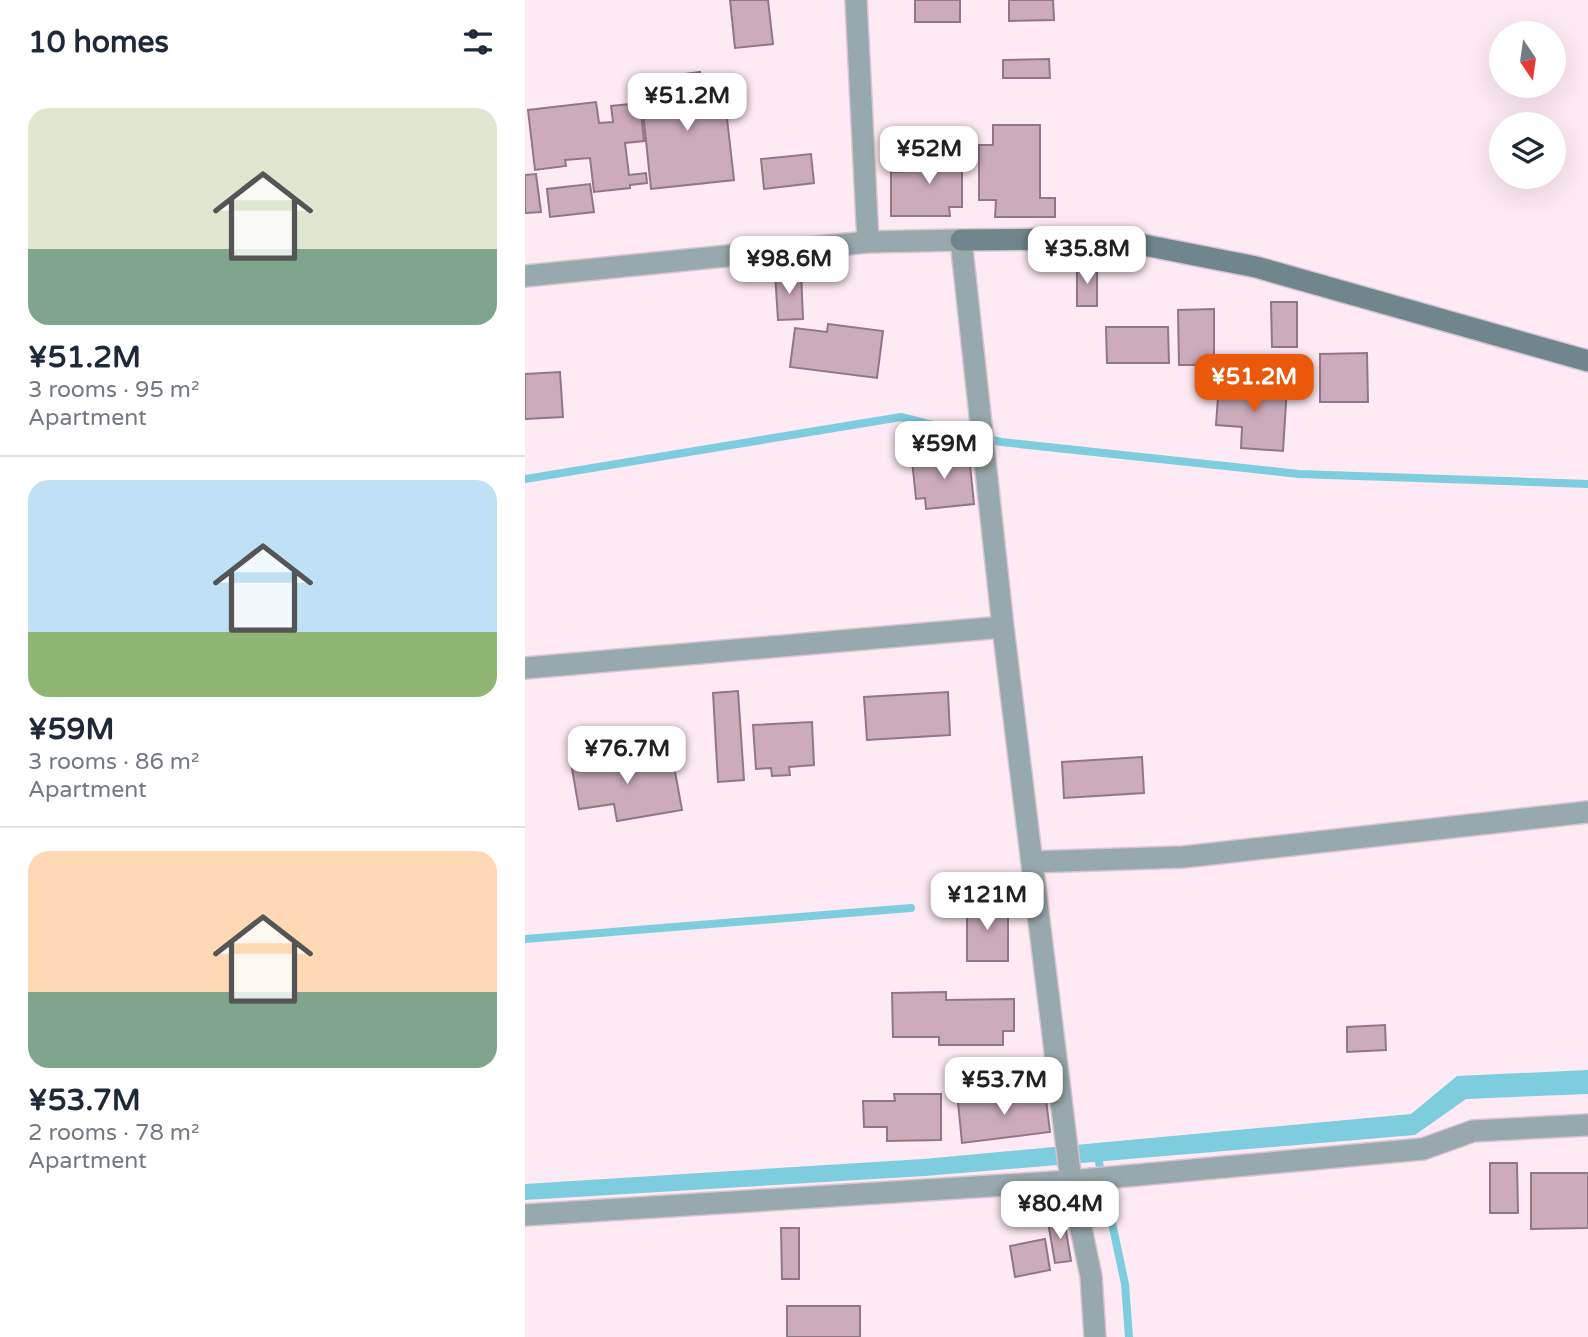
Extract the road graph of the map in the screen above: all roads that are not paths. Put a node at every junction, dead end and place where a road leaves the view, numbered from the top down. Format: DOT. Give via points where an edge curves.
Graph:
graph roads {
  1 [pos="856,0"];
  2 [pos="961,240"];
  3 [pos="868,242"];
  4 [pos="525,276"];
  5 [pos="1588,361"];
  6 [pos="1003,626"];
  7 [pos="525,668"];
  8 [pos="1588,812"];
  9 [pos="1032,862"];
  10 [pos="1588,1125"];
  11 [pos="1087,1176"];
  12 [pos="525,1215"];
  13 [pos="1095,1337"];
  1 -- 3 [label="street"];
  2 -- 3 [label="street"];
  2 -- 5 [label="street" via="1068,239 1144,245 1256,267"];
  2 -- 6 [label="street"];
  3 -- 4 [label="street"];
  6 -- 7 [label="street"];
  6 -- 9 [label="street"];
  8 -- 9 [label="street" via="1183,857"];
  9 -- 11 [label="street" via="1067,1143"];
  10 -- 11 [label="street" via="1473,1130 1423,1149"];
  11 -- 12 [label="street"];
  11 -- 13 [label="street"];
}
